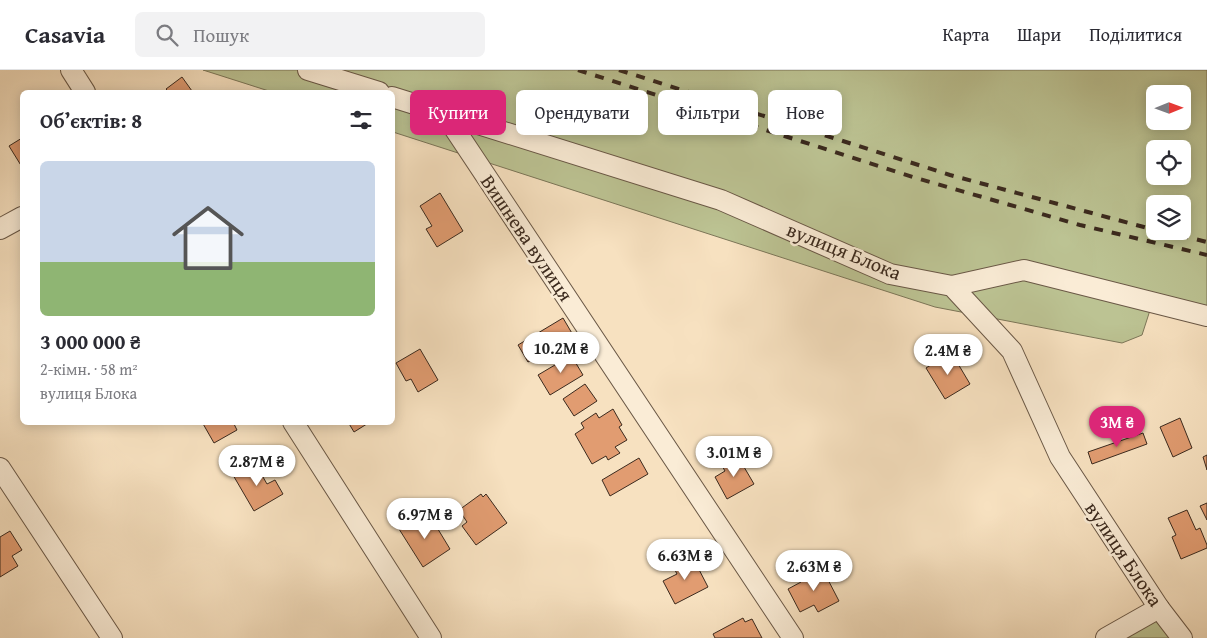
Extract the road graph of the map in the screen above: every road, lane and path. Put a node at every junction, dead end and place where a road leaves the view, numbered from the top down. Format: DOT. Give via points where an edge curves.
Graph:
graph roads {
  1 [pos="71,70"];
  2 [pos="308,70"];
  3 [pos="84,90"];
  4 [pos="373,90"];
  5 [pos="395,98"];
  6 [pos="410,103"];
  7 [pos="506,132"];
  8 [pos="459,135"];
  9 [pos="20,219"];
  10 [pos="0,229"];
  11 [pos="952,286"];
  12 [pos="1207,316"];
  13 [pos="296,425"];
  14 [pos="0,468"];
  15 [pos="1159,608"];
  16 [pos="112,638"];
  17 [pos="431,638"];
  18 [pos="794,638"];
  19 [pos="1106,638"];
  20 [pos="1182,638"];
  1 -- 3 [label="street"];
  2 -- 4 [label="street"];
  5 -- 6 [label="street, вулиця Блока"];
  7 -- 11 [label="street, вулиця Блока" via="721,200 890,274"];
  8 -- 18 [label="street, Вишнева вулиця"];
  9 -- 10 [label="street"];
  11 -- 12 [label="street" via="1024,270"];
  11 -- 15 [label="street, вулиця Блока" via="1012,351 1060,457"];
  13 -- 17 [label="street"];
  14 -- 16 [label="street"];
  15 -- 19 [label="street"];
  15 -- 20 [label="street, вулиця Блока"];
}
